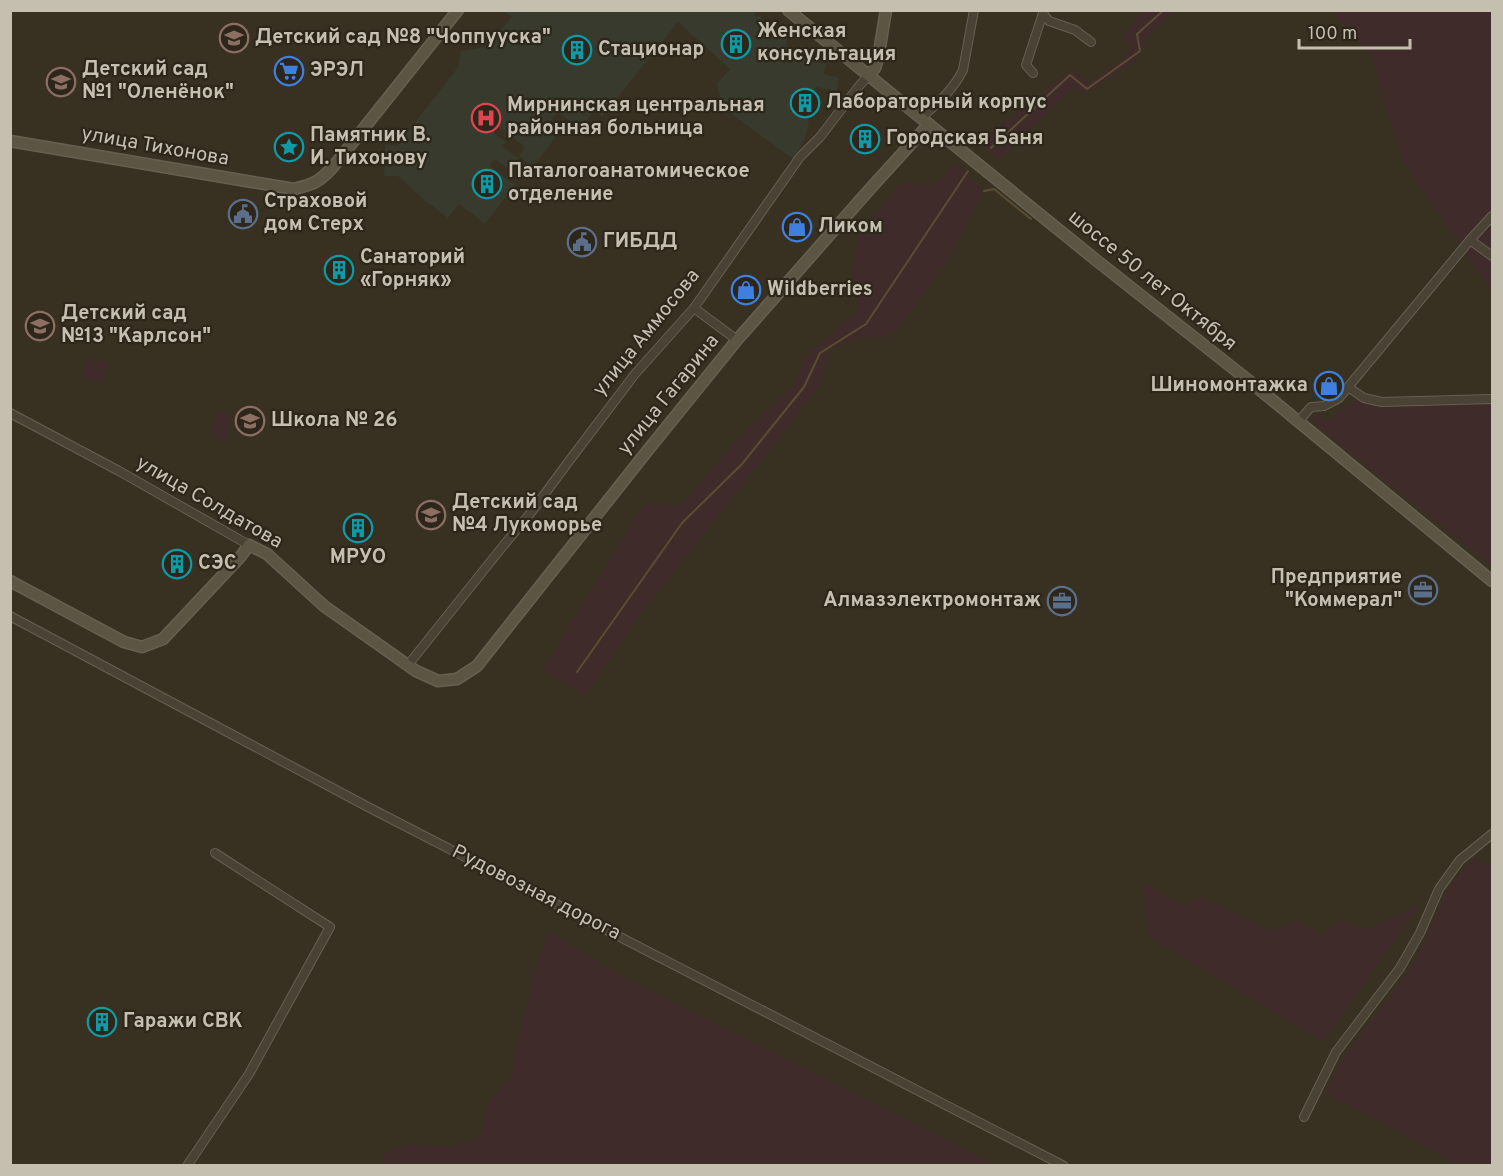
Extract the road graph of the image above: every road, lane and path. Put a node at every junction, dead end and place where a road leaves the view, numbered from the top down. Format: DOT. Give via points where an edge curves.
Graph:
graph roads {
  1 [pos="458,10"];
  2 [pos="788,10"];
  3 [pos="886,10"];
  4 [pos="974,10"];
  5 [pos="1044,13"];
  6 [pos="1090,42"];
  7 [pos="1033,73"];
  8 [pos="869,75"];
  9 [pos="925,121"];
  10 [pos="10,141"];
  11 [pos="1492,216"];
  12 [pos="1470,240"];
  13 [pos="1492,256"];
  14 [pos="694,308"];
  15 [pos="738,340"];
  16 [pos="1348,387"];
  17 [pos="1492,399"];
  18 [pos="10,413"];
  19 [pos="1298,422"];
  20 [pos="249,545"];
  21 [pos="10,581"];
  22 [pos="1492,581"];
  23 [pos="10,616"];
  24 [pos="408,665"];
  25 [pos="438,681"];
  26 [pos="1492,834"];
  27 [pos="214,853"];
  28 [pos="1304,1118"];
  29 [pos="187,1166"];
  30 [pos="1064,1166"];
  1 -- 10 [label="street, улица Тихонова" via="325,176 313,184 294,189"];
  2 -- 8 [label="street, шоссе 50 лет Октября"];
  3 -- 8 [label="street, улица Аммосова" via="878,59"];
  4 -- 9 [label="street, улица Гагарина" via="963,70"];
  5 -- 6 [label="street" via="1049,21 1075,30"];
  5 -- 7 [label="street" via="1026,65"];
  8 -- 9 [label="street, шоссе 50 лет Октября"];
  8 -- 14 [label="street, улица Аммосова" via="800,157"];
  9 -- 15 [label="street, улица Гагарина"];
  9 -- 19 [label="street, шоссе 50 лет Октября"];
  11 -- 12 [label="street"];
  12 -- 13 [label="street"];
  12 -- 16 [label="street"];
  14 -- 15 [label="street"];
  14 -- 24 [label="street, улица Аммосова" via="635,374 525,522"];
  15 -- 25 [label="street, улица Гагарина" via="477,666 457,679"];
  16 -- 17 [label="street" via="1364,398 1382,402"];
  16 -- 19 [label="street" via="1331,404 1311,407"];
  18 -- 20 [label="street, улица Солдатова"];
  19 -- 22 [label="street, шоссе 50 лет Октября"];
  20 -- 21 [label="street" via="163,639 142,647 123,642"];
  20 -- 24 [label="street, улица Солдатова" via="267,554 324,606"];
  23 -- 30 [label="street, Рудовозная дорога" via="368,807"];
  24 -- 25 [label="street, улица Солдатова"];
  26 -- 28 [label="street" via="1460,861 1438,889 1400,968 1336,1052"];
  27 -- 29 [label="street" via="330,927 249,1074"];
}
